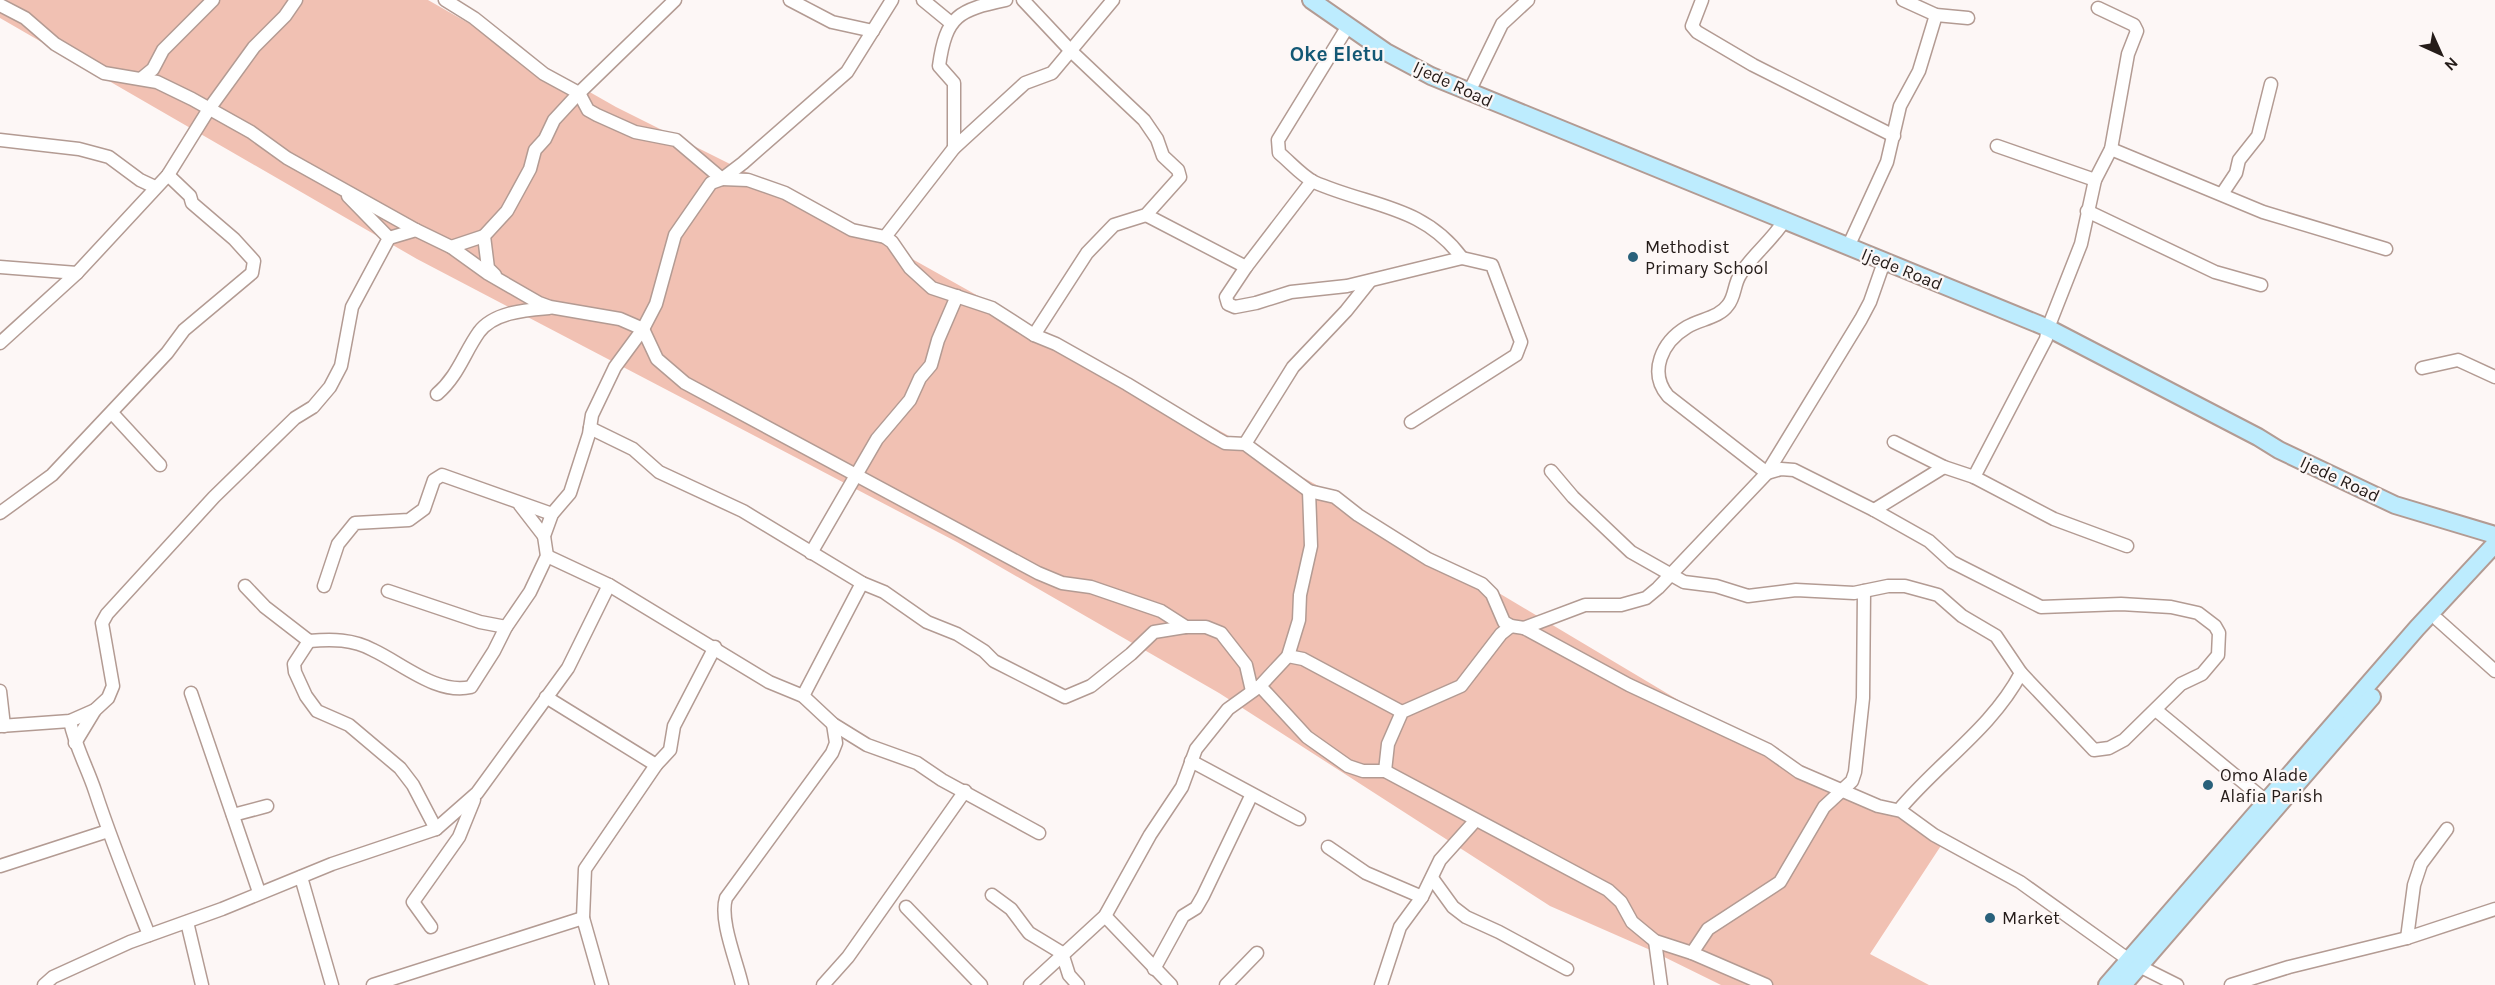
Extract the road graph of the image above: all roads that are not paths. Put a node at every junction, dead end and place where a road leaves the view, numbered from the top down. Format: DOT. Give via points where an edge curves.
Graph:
graph roads {
  1 [pos="213,0"];
  2 [pos="297,0"];
  3 [pos="445,0"];
  4 [pos="675,0"];
  5 [pos="790,0"];
  6 [pos="892,0"];
  7 [pos="923,0"];
  8 [pos="1006,0"];
  9 [pos="1023,0"];
  10 [pos="1311,0"];
  11 [pos="1528,0"];
  12 [pos="1702,0"];
  13 [pos="1903,0"];
  14 [pos="1111,1"];
  15 [pos="0,5"];
  16 [pos="2098,8"];
  17 [pos="1936,15"];
  18 [pos="1968,18"];
  19 [pos="951,23"];
  20 [pos="1348,26"];
  21 [pos="873,31"];
  22 [pos="1071,51"];
  23 [pos="153,69"];
  24 [pos="142,78"];
  25 [pos="157,82"];
  26 [pos="2271,84"];
  27 [pos="1469,92"];
  28 [pos="579,93"];
  29 [pos="209,109"];
  30 [pos="1894,136"];
  31 [pos="0,140"];
  32 [pos="1997,146"];
  33 [pos="954,148"];
  34 [pos="2111,149"];
  35 [pos="743,163"];
  36 [pos="168,175"];
  37 [pos="722,179"];
  38 [pos="748,180"];
  39 [pos="2095,180"];
  40 [pos="1312,181"];
  41 [pos="155,187"];
  42 [pos="341,188"];
  43 [pos="2222,194"];
  44 [pos="2087,211"];
  45 [pos="1146,215"];
  46 [pos="1784,221"];
  47 [pos="416,230"];
  48 [pos="484,236"];
  49 [pos="885,237"];
  50 [pos="389,238"];
  51 [pos="451,247"];
  52 [pos="1848,247"];
  53 [pos="2386,249"];
  54 [pos="1462,258"];
  55 [pos="1884,262"];
  56 [pos="0,267"];
  57 [pos="1246,267"];
  58 [pos="77,273"];
  59 [pos="498,278"];
  60 [pos="1370,281"];
  61 [pos="2261,285"];
  62 [pos="957,296"];
  63 [pos="550,307"];
  64 [pos="2048,328"];
  65 [pos="643,329"];
  66 [pos="1034,335"];
  67 [pos="0,343"];
  68 [pos="2422,368"];
  69 [pos="2495,377"];
  70 [pos="437,394"];
  71 [pos="112,413"];
  72 [pos="1411,422"];
  73 [pos="590,428"];
  74 [pos="1894,442"];
  75 [pos="1245,444"];
  76 [pos="160,465"];
  77 [pos="1944,467"];
  78 [pos="1551,471"];
  79 [pos="1767,473"];
  80 [pos="855,475"];
  81 [pos="1974,477"];
  82 [pos="1309,491"];
  83 [pos="520,504"];
  84 [pos="1874,510"];
  85 [pos="0,513"];
  86 [pos="552,514"];
  87 [pos="2494,534"];
  88 [pos="544,536"];
  89 [pos="2127,546"];
  90 [pos="812,553"];
  91 [pos="547,556"];
  92 [pos="2495,558"];
  93 [pos="1669,575"];
  94 [pos="862,583"];
  95 [pos="609,585"];
  96 [pos="245,586"];
  97 [pos="324,586"];
  98 [pos="388,591"];
  99 [pos="1864,591"];
  100 [pos="2438,620"];
  101 [pos="506,627"];
  102 [pos="1186,627"];
  103 [pos="1505,627"];
  104 [pos="1524,628"];
  105 [pos="309,641"];
  106 [pos="715,647"];
  107 [pos="1288,656"];
  108 [pos="2495,671"];
  109 [pos="2021,673"];
  110 [pos="1256,688"];
  111 [pos="0,691"];
  112 [pos="191,693"];
  113 [pos="804,696"];
  114 [pos="546,698"];
  115 [pos="95,710"];
  116 [pos="2157,711"];
  117 [pos="1402,712"];
  118 [pos="70,721"];
  119 [pos="834,724"];
  120 [pos="2,726"];
  121 [pos="75,743"];
  122 [pos="1191,761"];
  123 [pos="656,765"];
  124 [pos="1385,771"];
  125 [pos="965,791"];
  126 [pos="1841,791"];
  127 [pos="477,793"];
  128 [pos="1251,795"];
  129 [pos="2266,801"];
  130 [pos="267,806"];
  131 [pos="1899,810"];
  132 [pos="233,815"];
  133 [pos="1299,819"];
  134 [pos="1475,821"];
  135 [pos="436,829"];
  136 [pos="2447,829"];
  137 [pos="108,831"];
  138 [pos="1039,833"];
  139 [pos="1328,847"];
  140 [pos="0,866"];
  141 [pos="301,877"];
  142 [pos="1432,878"];
  143 [pos="260,892"];
  144 [pos="992,895"];
  145 [pos="1422,897"];
  146 [pos="906,907"];
  147 [pos="2495,909"];
  148 [pos="1105,916"];
  149 [pos="583,918"];
  150 [pos="187,922"];
  151 [pos="431,927"];
  152 [pos="149,935"];
  153 [pos="2407,938"];
  154 [pos="1655,941"];
  155 [pos="1062,953"];
  156 [pos="1257,953"];
  157 [pos="1692,953"];
  158 [pos="2134,963"];
  159 [pos="1154,969"];
  160 [pos="1567,969"];
  161 [pos="44,985"];
  162 [pos="202,985"];
  163 [pos="332,985"];
  164 [pos="373,985"];
  165 [pos="602,985"];
  166 [pos="742,985"];
  167 [pos="823,985"];
  168 [pos="981,985"];
  169 [pos="1030,985"];
  170 [pos="1078,985"];
  171 [pos="1171,985"];
  172 [pos="1226,985"];
  173 [pos="1381,985"];
  174 [pos="1661,985"];
  175 [pos="1766,985"];
  176 [pos="2107,985"];
  177 [pos="2123,985"];
  178 [pos="2177,985"];
  179 [pos="2231,985"];
  1 -- 23 [label="street" via="163,50"];
  2 -- 29 [label="street" via="254,47"];
  3 -- 28 [label="street" via="544,74"];
  4 -- 28 [label="street"];
  5 -- 21 [label="street" via="832,22"];
  6 -- 21 [label="street"];
  7 -- 19 [label="street"];
  8 -- 19 [label="street" via="971,7"];
  9 -- 22 [label="street"];
  10 -- 20 [label="main road, Ijede Road"];
  11 -- 27 [label="street" via="1502,24"];
  12 -- 30 [label="street" via="1692,26 1697,32"];
  13 -- 17 [label="street"];
  14 -- 22 [label="street"];
  15 -- 24 [label="street" via="104,73"];
  16 -- 34 [label="street" via="2134,25 2137,31 2128,54"];
  17 -- 18 [label="street"];
  17 -- 30 [label="street" via="1920,71 1900,106"];
  19 -- 33 [label="street" via="939,66 954,83"];
  20 -- 27 [label="main road, Ijede Road" via="1386,52"];
  20 -- 40 [label="street" via="1278,140 1279,153"];
  21 -- 35 [label="street" via="854,63 837,81"];
  22 -- 33 [label="street" via="1052,74 1025,83"];
  22 -- 45 [label="street" via="1144,120 1163,156 1178,170 1178,181"];
  23 -- 24 [label="street"];
  23 -- 25 [label="street"];
  24 -- 25 [label="street"];
  25 -- 29 [label="street"];
  26 -- 43 [label="street" via="2258,136 2239,160 2234,178"];
  27 -- 46 [label="main road, Ijede Road"];
  28 -- 37 [label="street" via="588,110 634,132 676,140"];
  28 -- 48 [label="street" via="554,120 545,140 535,150 530,169 507,211"];
  29 -- 36 [label="street"];
  29 -- 42 [label="street"];
  30 -- 52 [label="street" via="1887,162"];
  31 -- 41 [label="street" via="79,149 110,157"];
  32 -- 39 [label="street"];
  33 -- 49 [label="street"];
  34 -- 39 [label="street"];
  34 -- 43 [label="street"];
  35 -- 37 [label="street"];
  35 -- 38 [label="street"];
  36 -- 41 [label="street"];
  36 -- 71 [label="street" via="254,261 252,273 184,330"];
  37 -- 38 [label="street"];
  37 -- 65 [label="street" via="703,191 675,235 656,304"];
  38 -- 49 [label="street" via="795,197 852,230"];
  39 -- 44 [label="street"];
  40 -- 54 [label="street" via="1415,216 1449,240"];
  40 -- 57 [label="street"];
  41 -- 58 [label="street"];
  42 -- 47 [label="street"];
  42 -- 50 [label="street"];
  43 -- 53 [label="street" via="2274,216"];
  44 -- 61 [label="street" via="2215,272"];
  44 -- 64 [label="street" via="2077,256"];
  45 -- 57 [label="street"];
  45 -- 66 [label="street" via="1114,225 1087,253"];
  46 -- 52 [label="main road, Ijede Road"];
  46 -- 79 [label="street" via="1740,274 1727,306 1685,328 1661,352 1658,375 1668,396"];
  47 -- 50 [label="street"];
  47 -- 51 [label="street"];
  48 -- 51 [label="street"];
  48 -- 59 [label="street" via="488,268"];
  49 -- 62 [label="street" via="932,288"];
  50 -- 115 [label="street" via="352,307 341,366 330,387 214,497 107,614 102,623 112,686 108,698"];
  51 -- 59 [label="street"];
  52 -- 55 [label="main road, Ijede Road"];
  54 -- 60 [label="street"];
  54 -- 72 [label="street" via="1492,265 1521,342 1520,349"];
  55 -- 64 [label="main road, Ijede Road"];
  55 -- 79 [label="street" via="1861,319"];
  56 -- 58 [label="street"];
  57 -- 60 [label="street" via="1226,297 1228,304 1235,307 1291,292"];
  58 -- 67 [label="street"];
  59 -- 63 [label="street"];
  60 -- 75 [label="street" via="1293,367"];
  62 -- 66 [label="street" via="992,308"];
  62 -- 80 [label="street" via="931,365"];
  63 -- 65 [label="street" via="620,319"];
  63 -- 70 [label="street" via="517,312 490,323 480,331 450,383"];
  64 -- 81 [label="street" via="2046,339"];
  64 -- 87 [label="main road, Ijede Road" via="2278,450 2395,505"];
  65 -- 73 [label="street" via="615,367 592,415"];
  65 -- 80 [label="street" via="657,359 686,383"];
  66 -- 75 [label="street" via="1127,384 1216,438"];
  68 -- 69 [label="street" via="2458,360"];
  71 -- 76 [label="street"];
  71 -- 85 [label="street" via="52,476"];
  73 -- 86 [label="street" via="570,492"];
  73 -- 90 [label="street" via="633,449 658,472 743,511"];
  74 -- 77 [label="street"];
  75 -- 82 [label="street"];
  77 -- 81 [label="street"];
  77 -- 84 [label="street"];
  78 -- 93 [label="street" via="1631,552"];
  79 -- 84 [label="street" via="1794,470"];
  79 -- 93 [label="street"];
  80 -- 90 [label="street"];
  80 -- 102 [label="street" via="1038,573 1161,611"];
  81 -- 89 [label="street" via="2054,519"];
  82 -- 103 [label="street" via="1335,497 1428,558 1482,584 1498,604"];
  82 -- 107 [label="street" via="1311,546 1297,630"];
  83 -- 86 [label="street"];
  83 -- 88 [label="street"];
  83 -- 97 [label="street" via="442,475 434,480 424,509 409,520 355,523 338,544"];
  84 -- 116 [label="street" via="1929,541 1952,562 2041,607 2171,606 2206,618 2219,633 2218,655 2202,674 2181,684"];
  86 -- 88 [label="street"];
  87 -- 129 [label="main road"];
  88 -- 91 [label="street"];
  90 -- 94 [label="street"];
  91 -- 95 [label="street"];
  91 -- 101 [label="street" via="531,592"];
  92 -- 100 [label="main road"];
  93 -- 99 [label="street" via="1748,596 1796,590"];
  93 -- 104 [label="street" via="1646,598 1621,604 1585,605"];
  94 -- 102 [label="street" via="884,592 927,622 957,634 994,661 1065,697 1090,686 1154,632"];
  94 -- 113 [label="street"];
  95 -- 106 [label="street"];
  95 -- 114 [label="street" via="568,668"];
  96 -- 105 [label="street"];
  98 -- 101 [label="street"];
  99 -- 109 [label="street" via="1905,586 1938,595 1962,616 1996,636"];
  99 -- 126 [label="street" via="1863,698 1855,772"];
  100 -- 108 [label="street"];
  100 -- 158 [label="main road"];
  101 -- 105 [label="street" via="471,687 459,690 449,690 372,649 335,639"];
  102 -- 110 [label="street" via="1206,627 1221,633 1234,645"];
  103 -- 104 [label="street"];
  103 -- 117 [label="street" via="1461,686"];
  104 -- 126 [label="street" via="1629,685 1768,750 1799,772"];
  105 -- 135 [label="street" via="294,664 306,696 317,711 349,725 388,756 413,785"];
  106 -- 113 [label="street" via="770,682"];
  106 -- 123 [label="street" via="674,726 670,750"];
  107 -- 110 [label="street"];
  107 -- 117 [label="street" via="1303,659"];
  109 -- 116 [label="street" via="2094,750 2124,740"];
  109 -- 131 [label="street" via="1999,709"];
  110 -- 122 [label="street" via="1228,709"];
  110 -- 124 [label="street" via="1298,729 1337,759 1364,771"];
  111 -- 120 [label="street"];
  112 -- 132 [label="street"];
  113 -- 119 [label="street"];
  114 -- 123 [label="street"];
  114 -- 127 [label="street"];
  115 -- 118 [label="street"];
  115 -- 121 [label="street"];
  116 -- 129 [label="street"];
  117 -- 124 [label="street" via="1388,744"];
  118 -- 120 [label="street"];
  118 -- 121 [label="street"];
  119 -- 125 [label="street" via="867,746 917,763"];
  119 -- 166 [label="street" via="836,743 832,753 726,898 724,919"];
  121 -- 137 [label="street"];
  122 -- 128 [label="street"];
  122 -- 148 [label="street" via="1182,787"];
  123 -- 149 [label="street" via="585,869"];
  124 -- 134 [label="street"];
  125 -- 138 [label="street"];
  125 -- 167 [label="street" via="848,957"];
  126 -- 131 [label="street"];
  126 -- 157 [label="street" via="1820,813 1780,882 1714,925"];
  127 -- 135 [label="street"];
  127 -- 151 [label="street" via="459,837 413,902"];
  128 -- 133 [label="street"];
  128 -- 159 [label="street" via="1203,896 1196,908 1183,916"];
  129 -- 158 [label="main road"];
  130 -- 132 [label="street"];
  131 -- 158 [label="street" via="1934,836 2020,882"];
  132 -- 143 [label="street"];
  134 -- 142 [label="street" via="1440,860"];
  134 -- 154 [label="street" via="1608,890 1621,902 1632,922"];
  135 -- 141 [label="street"];
  136 -- 153 [label="street" via="2421,864"];
  137 -- 140 [label="street"];
  137 -- 152 [label="street"];
  139 -- 145 [label="street" via="1366,873"];
  141 -- 143 [label="street"];
  141 -- 163 [label="street"];
  142 -- 145 [label="street"];
  142 -- 160 [label="street" via="1453,907 1466,917"];
  143 -- 150 [label="street"];
  144 -- 155 [label="street" via="1011,909 1029,933"];
  145 -- 173 [label="street" via="1400,927"];
  146 -- 168 [label="street"];
  147 -- 153 [label="street"];
  148 -- 155 [label="street"];
  148 -- 159 [label="street"];
  149 -- 164 [label="street"];
  149 -- 165 [label="street"];
  150 -- 152 [label="street"];
  150 -- 162 [label="street"];
  152 -- 161 [label="street" via="53,977"];
  153 -- 179 [label="street"];
  154 -- 157 [label="street"];
  154 -- 174 [label="street"];
  155 -- 169 [label="street"];
  155 -- 170 [label="street" via="1069,975"];
  156 -- 172 [label="street"];
  157 -- 175 [label="street"];
  158 -- 176 [label="main road"];
  158 -- 177 [label="main road"];
  158 -- 178 [label="street"];
  159 -- 171 [label="street"];
}
